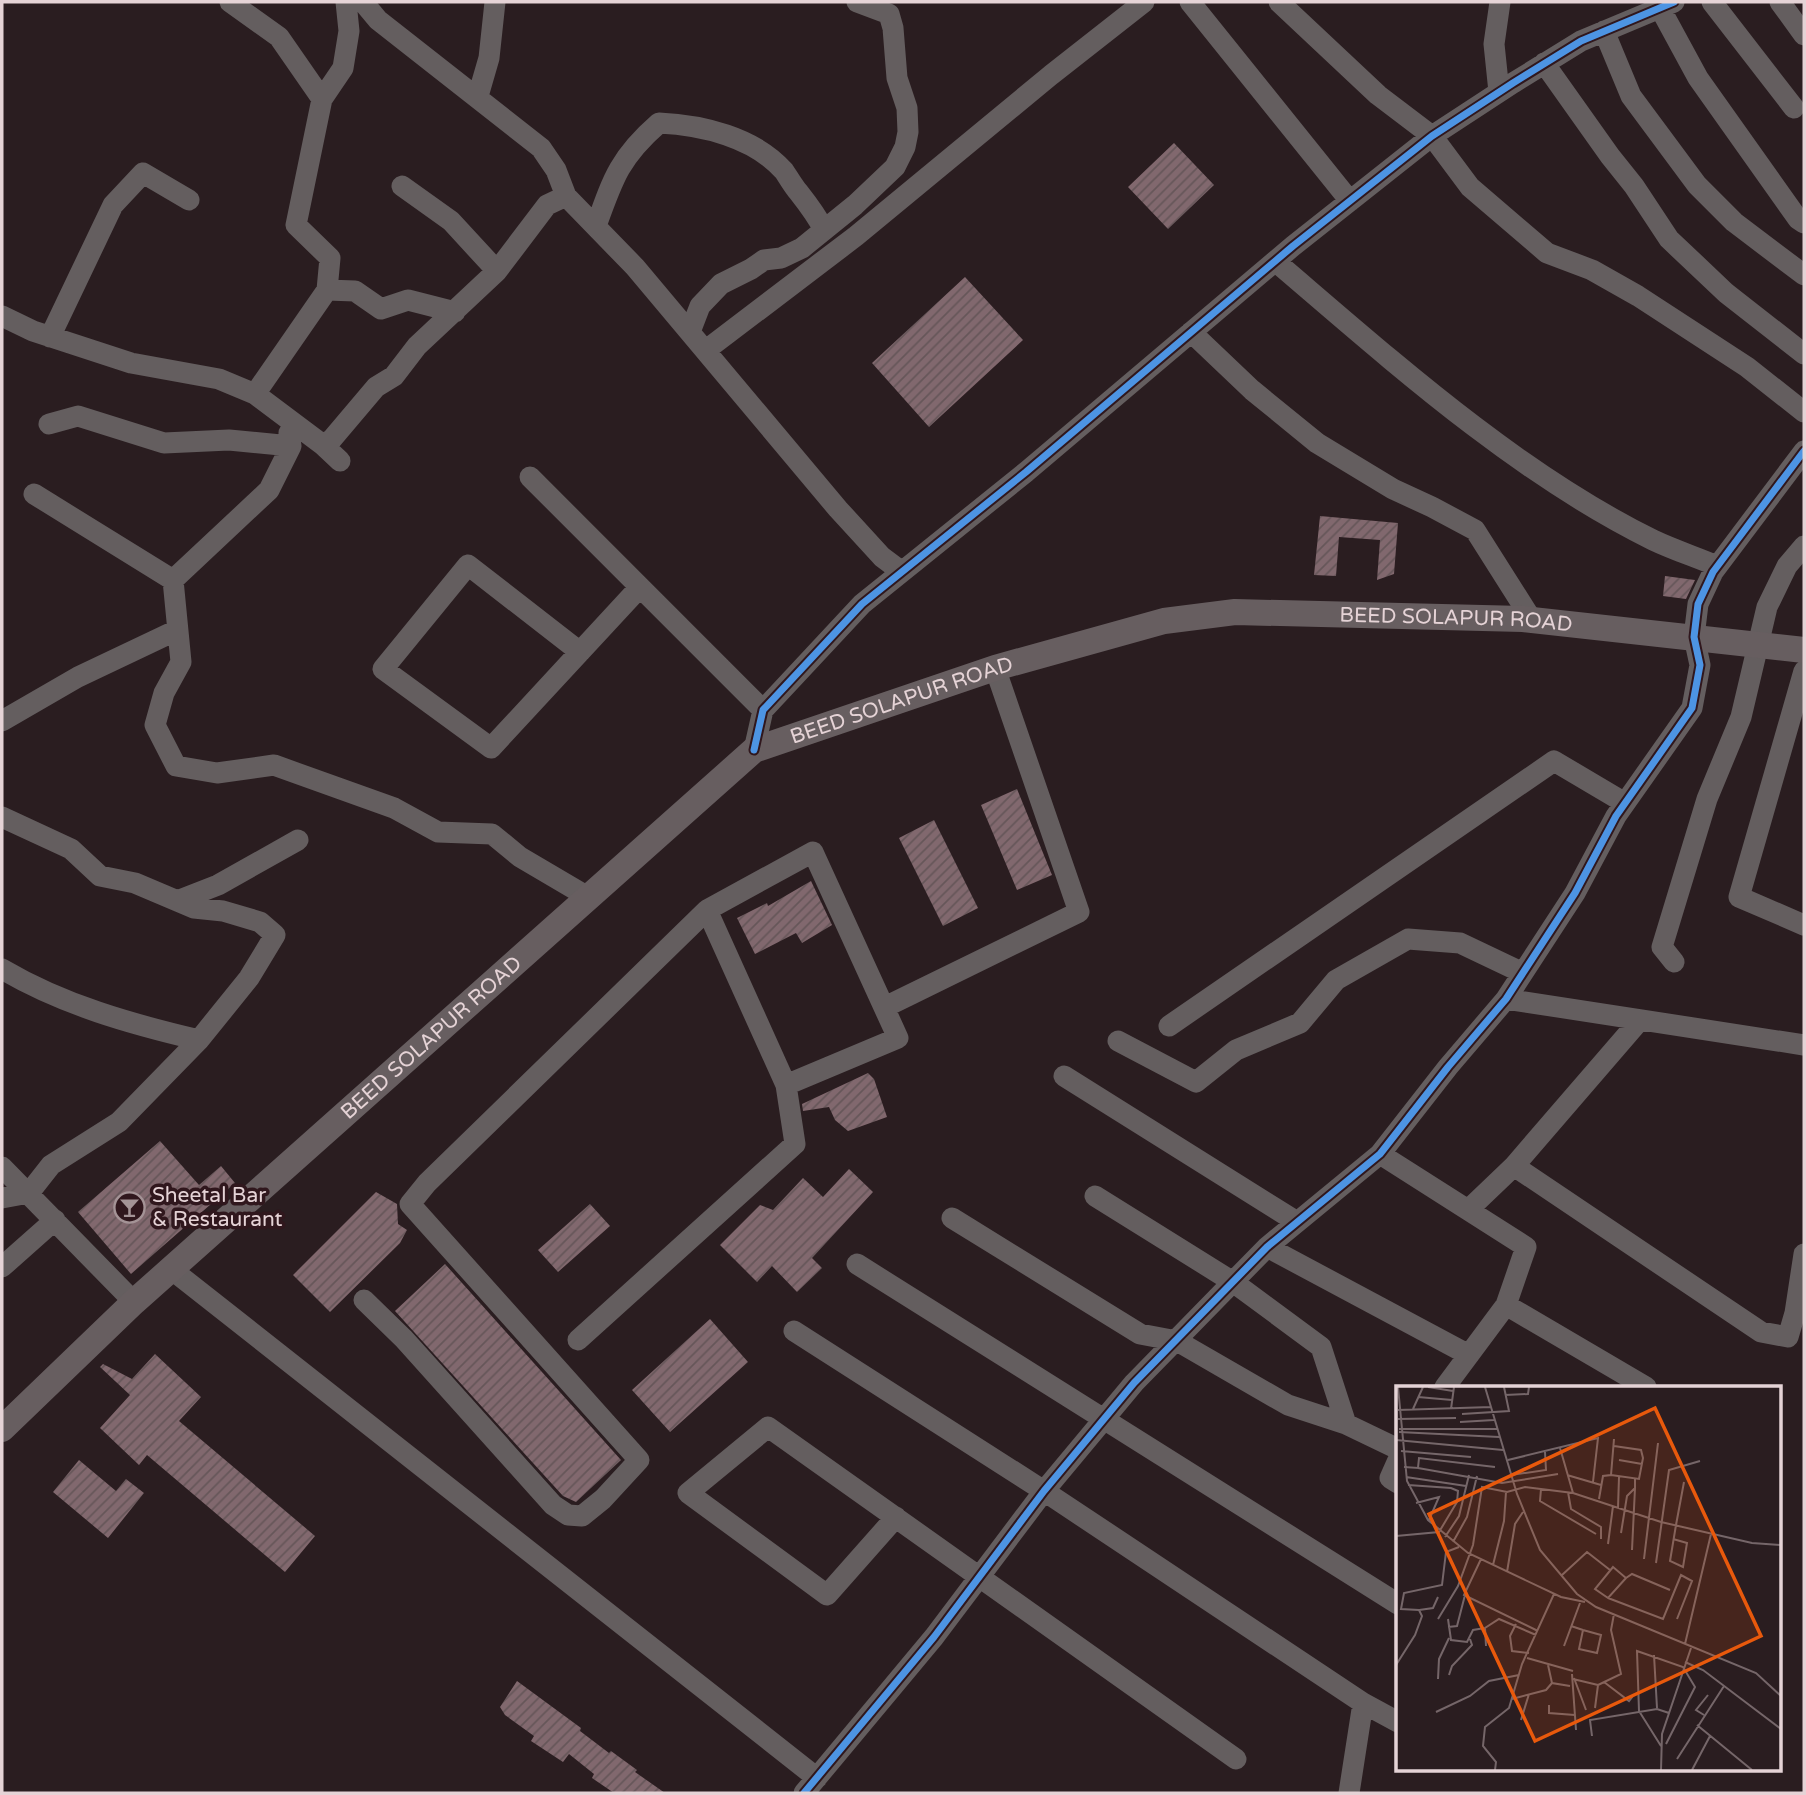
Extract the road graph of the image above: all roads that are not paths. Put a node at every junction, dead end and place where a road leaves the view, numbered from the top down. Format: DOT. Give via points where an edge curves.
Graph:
graph roads {
  1 [pos="230,2"];
  2 [pos="346,2"];
  3 [pos="363,2"];
  4 [pos="495,2"];
  5 [pos="858,2"];
  6 [pos="1144,2"];
  7 [pos="1190,2"];
  8 [pos="1279,2"];
  9 [pos="1500,2"];
  10 [pos="1712,2"];
  11 [pos="1780,2"];
  12 [pos="1664,4"];
  13 [pos="892,8"];
  14 [pos="1604,31"];
  15 [pos="1804,35"];
  16 [pos="1544,63"];
  17 [pos="1499,92"];
  18 [pos="478,96"];
  19 [pos="322,99"];
  20 [pos="1794,108"];
  21 [pos="1432,136"];
  22 [pos="402,186"];
  23 [pos="565,196"];
  24 [pos="189,200"];
  25 [pos="1350,201"];
  26 [pos="1804,223"];
  27 [pos="596,226"];
  28 [pos="824,230"];
  29 [pos="1275,261"];
  30 [pos="497,271"];
  31 [pos="1804,275"];
  32 [pos="327,290"];
  33 [pos="455,312"];
  34 [pos="2,316"];
  35 [pos="690,332"];
  36 [pos="1191,332"];
  37 [pos="50,337"];
  38 [pos="706,350"];
  39 [pos="1804,354"];
  40 [pos="255,394"];
  41 [pos="1804,412"];
  42 [pos="288,417"];
  43 [pos="49,424"];
  44 [pos="291,446"];
  45 [pos="323,446"];
  46 [pos="1804,451"];
  47 [pos="340,461"];
  48 [pos="530,477"];
  49 [pos="34,494"];
  50 [pos="1804,546"];
  51 [pos="1717,566"];
  52 [pos="902,572"];
  53 [pos="173,580"];
  54 [pos="640,587"];
  55 [pos="1532,620"];
  56 [pos="177,630"];
  57 [pos="1694,637"];
  58 [pos="1758,644"];
  59 [pos="1804,650"];
  60 [pos="580,652"];
  61 [pos="995,668"];
  62 [pos="1804,671"];
  63 [pos="763,710"];
  64 [pos="2,721"];
  65 [pos="754,750"];
  66 [pos="1625,803"];
  67 [pos="2,817"];
  68 [pos="298,840"];
  69 [pos="588,897"];
  70 [pos="177,901"];
  71 [pos="707,911"];
  72 [pos="1804,925"];
  73 [pos="1674,962"];
  74 [pos="2,969"];
  75 [pos="1523,973"];
  76 [pos="1506,999"];
  77 [pos="885,1007"];
  78 [pos="1640,1020"];
  79 [pos="1169,1027"];
  80 [pos="199,1040"];
  81 [pos="1118,1041"];
  82 [pos="1804,1045"];
  83 [pos="1064,1076"];
  84 [pos="786,1086"];
  85 [pos="1380,1154"];
  86 [pos="2,1167"];
  87 [pos="1514,1167"];
  88 [pos="29,1193"];
  89 [pos="1095,1196"];
  90 [pos="2,1198"];
  91 [pos="1468,1210"];
  92 [pos="952,1217"];
  93 [pos="55,1220"];
  94 [pos="1297,1223"];
  95 [pos="1266,1247"];
  96 [pos="1804,1255"];
  97 [pos="858,1264"];
  98 [pos="2,1267"];
  99 [pos="172,1269"];
  100 [pos="1233,1282"];
  101 [pos="363,1300"];
  102 [pos="134,1303"];
  103 [pos="1506,1305"];
  104 [pos="794,1331"];
  105 [pos="578,1340"];
  106 [pos="1177,1341"];
  107 [pos="1469,1355"];
  108 [pos="1446,1386"];
  109 [pos="1644,1386"];
  110 [pos="1104,1419"];
  111 [pos="1346,1424"];
  112 [pos="2,1429"];
  113 [pos="1396,1448"];
  114 [pos="1396,1464"];
  115 [pos="1396,1482"];
  116 [pos="1044,1491"];
  117 [pos="896,1517"];
  118 [pos="980,1577"];
  119 [pos="1396,1603"];
  120 [pos="1363,1703"];
  121 [pos="1396,1721"];
  122 [pos="1236,1759"];
  123 [pos="810,1785"];
  124 [pos="1349,1793"];
  1 -- 19 [label="street" via="279,37"];
  2 -- 19 [label="street" via="349,31 343,68"];
  3 -- 18 [label="street" via="379,20"];
  4 -- 18 [label="street" via="489,58"];
  5 -- 13 [label="street"];
  6 -- 38 [label="street" via="856,236"];
  7 -- 25 [label="street"];
  8 -- 21 [label="street" via="1378,95"];
  9 -- 17 [label="street" via="1494,44"];
  10 -- 20 [label="street"];
  11 -- 15 [label="street"];
  12 -- 14 [label="street"];
  12 -- 26 [label="street" via="1698,78"];
  13 -- 28 [label="street" via="897,78 907,108 905,147 895,167"];
  14 -- 16 [label="street"];
  14 -- 31 [label="street" via="1631,96 1698,186 1734,222"];
  16 -- 17 [label="street"];
  16 -- 39 [label="street" via="1669,239 1726,293"];
  17 -- 21 [label="street"];
  18 -- 23 [label="street" via="541,148 556,170"];
  19 -- 32 [label="street" via="296,225 330,258"];
  21 -- 25 [label="street"];
  21 -- 41 [label="street" via="1471,187 1547,253 1638,296 1747,367"];
  22 -- 30 [label="street" via="451,221"];
  23 -- 27 [label="street"];
  23 -- 30 [label="street" via="547,205"];
  24 -- 37 [label="street" via="143,173 113,205"];
  25 -- 29 [label="street"];
  27 -- 28 [label="street" via="612,179 635,144 659,122 688,124 734,138 759,152 783,170"];
  27 -- 35 [label="street"];
  28 -- 35 [label="street" via="802,248 764,260 721,284 699,306"];
  29 -- 36 [label="street"];
  29 -- 51 [label="street" via="1400,368 1529,467 1653,540"];
  30 -- 33 [label="street"];
  32 -- 33 [label="street" via="355,291 381,309 408,300"];
  32 -- 40 [label="street"];
  33 -- 45 [label="street" via="417,346 394,376 376,387"];
  34 -- 37 [label="street"];
  35 -- 38 [label="street"];
  36 -- 52 [label="street"];
  36 -- 55 [label="street" via="1317,443 1393,489 1475,530"];
  37 -- 40 [label="street" via="131,363 219,379"];
  38 -- 52 [label="street" via="838,509 881,557"];
  40 -- 42 [label="street"];
  42 -- 44 [label="street"];
  42 -- 45 [label="street"];
  43 -- 44 [label="street" via="78,416 164,443 229,440"];
  44 -- 53 [label="street" via="269,490"];
  45 -- 47 [label="street"];
  46 -- 51 [label="street"];
  48 -- 54 [label="street"];
  49 -- 53 [label="street"];
  50 -- 58 [label="street" via="1787,566 1767,607"];
  51 -- 57 [label="street" via="1698,604"];
  52 -- 63 [label="street" via="862,604"];
  53 -- 56 [label="street"];
  54 -- 60 [label="street"];
  54 -- 63 [label="street"];
  55 -- 57 [label="main road, BEED SOLAPUR ROAD"];
  55 -- 61 [label="main road, BEED SOLAPUR ROAD" via="1235,612 1164,621"];
  56 -- 64 [label="street" via="78,677"];
  56 -- 69 [label="street" via="181,662 164,693 155,725 176,766 217,773 274,765 394,808 438,832 492,834 520,857"];
  57 -- 58 [label="main road, BEED SOLAPUR ROAD"];
  57 -- 66 [label="street" via="1700,666 1692,708"];
  58 -- 59 [label="main road, BEED SOLAPUR ROAD"];
  58 -- 73 [label="street" via="1741,717 1707,799 1662,947"];
  60 -- 60 [label="street" via="491,748 383,669 468,565"];
  61 -- 65 [label="main road, BEED SOLAPUR ROAD"];
  61 -- 77 [label="street" via="1079,912"];
  62 -- 72 [label="street" via="1739,897"];
  63 -- 65 [label="street"];
  65 -- 69 [label="main road, BEED SOLAPUR ROAD"];
  66 -- 75 [label="street"];
  66 -- 79 [label="street" via="1554,761"];
  67 -- 70 [label="street" via="71,849 100,876 135,883"];
  68 -- 70 [label="street" via="218,885"];
  69 -- 99 [label="main road, BEED SOLAPUR ROAD"];
  70 -- 80 [label="street" via="260,922 275,935 249,978"];
  71 -- 77 [label="street" via="813,852"];
  71 -- 84 [label="street"];
  71 -- 101 [label="street" via="410,1204 639,1460 582,1516 568,1515 553,1505 404,1339"];
  74 -- 80 [label="street" via="30,986 91,1010"];
  75 -- 76 [label="street"];
  75 -- 81 [label="street" via="1460,943 1408,939 1336,980 1300,1023 1236,1050 1196,1082"];
  76 -- 78 [label="street"];
  76 -- 85 [label="street"];
  77 -- 84 [label="street" via="898,1038"];
  78 -- 82 [label="street"];
  78 -- 87 [label="street"];
  80 -- 88 [label="street" via="119,1122 51,1165"];
  83 -- 94 [label="street"];
  84 -- 105 [label="street" via="795,1144"];
  85 -- 91 [label="street"];
  85 -- 94 [label="street"];
  86 -- 88 [label="street"];
  87 -- 91 [label="street"];
  87 -- 96 [label="street" via="1762,1332 1788,1337"];
  88 -- 90 [label="street"];
  88 -- 93 [label="street"];
  89 -- 100 [label="street"];
  91 -- 103 [label="street" via="1526,1247"];
  92 -- 106 [label="street" via="1140,1334"];
  93 -- 98 [label="street"];
  93 -- 102 [label="street"];
  94 -- 95 [label="street"];
  95 -- 100 [label="street"];
  95 -- 107 [label="street"];
  97 -- 110 [label="street"];
  99 -- 102 [label="main road, BEED SOLAPUR ROAD"];
  99 -- 123 [label="street"];
  100 -- 106 [label="street"];
  100 -- 111 [label="street" via="1321,1347"];
  102 -- 112 [label="main road, BEED SOLAPUR ROAD"];
  103 -- 107 [label="street"];
  103 -- 109 [label="street"];
  104 -- 116 [label="street"];
  106 -- 110 [label="street"];
  106 -- 111 [label="street" via="1288,1405"];
  107 -- 108 [label="street"];
  110 -- 116 [label="street"];
  110 -- 119 [label="street"];
  111 -- 113 [label="street"];
  114 -- 115 [label="street" via="1390,1478"];
  116 -- 118 [label="street"];
  116 -- 120 [label="street"];
  117 -- 117 [label="street" via="768,1427 688,1493 827,1595"];
  117 -- 118 [label="street"];
  118 -- 122 [label="street"];
  118 -- 123 [label="street"];
  120 -- 121 [label="street"];
  120 -- 124 [label="street"];
}
